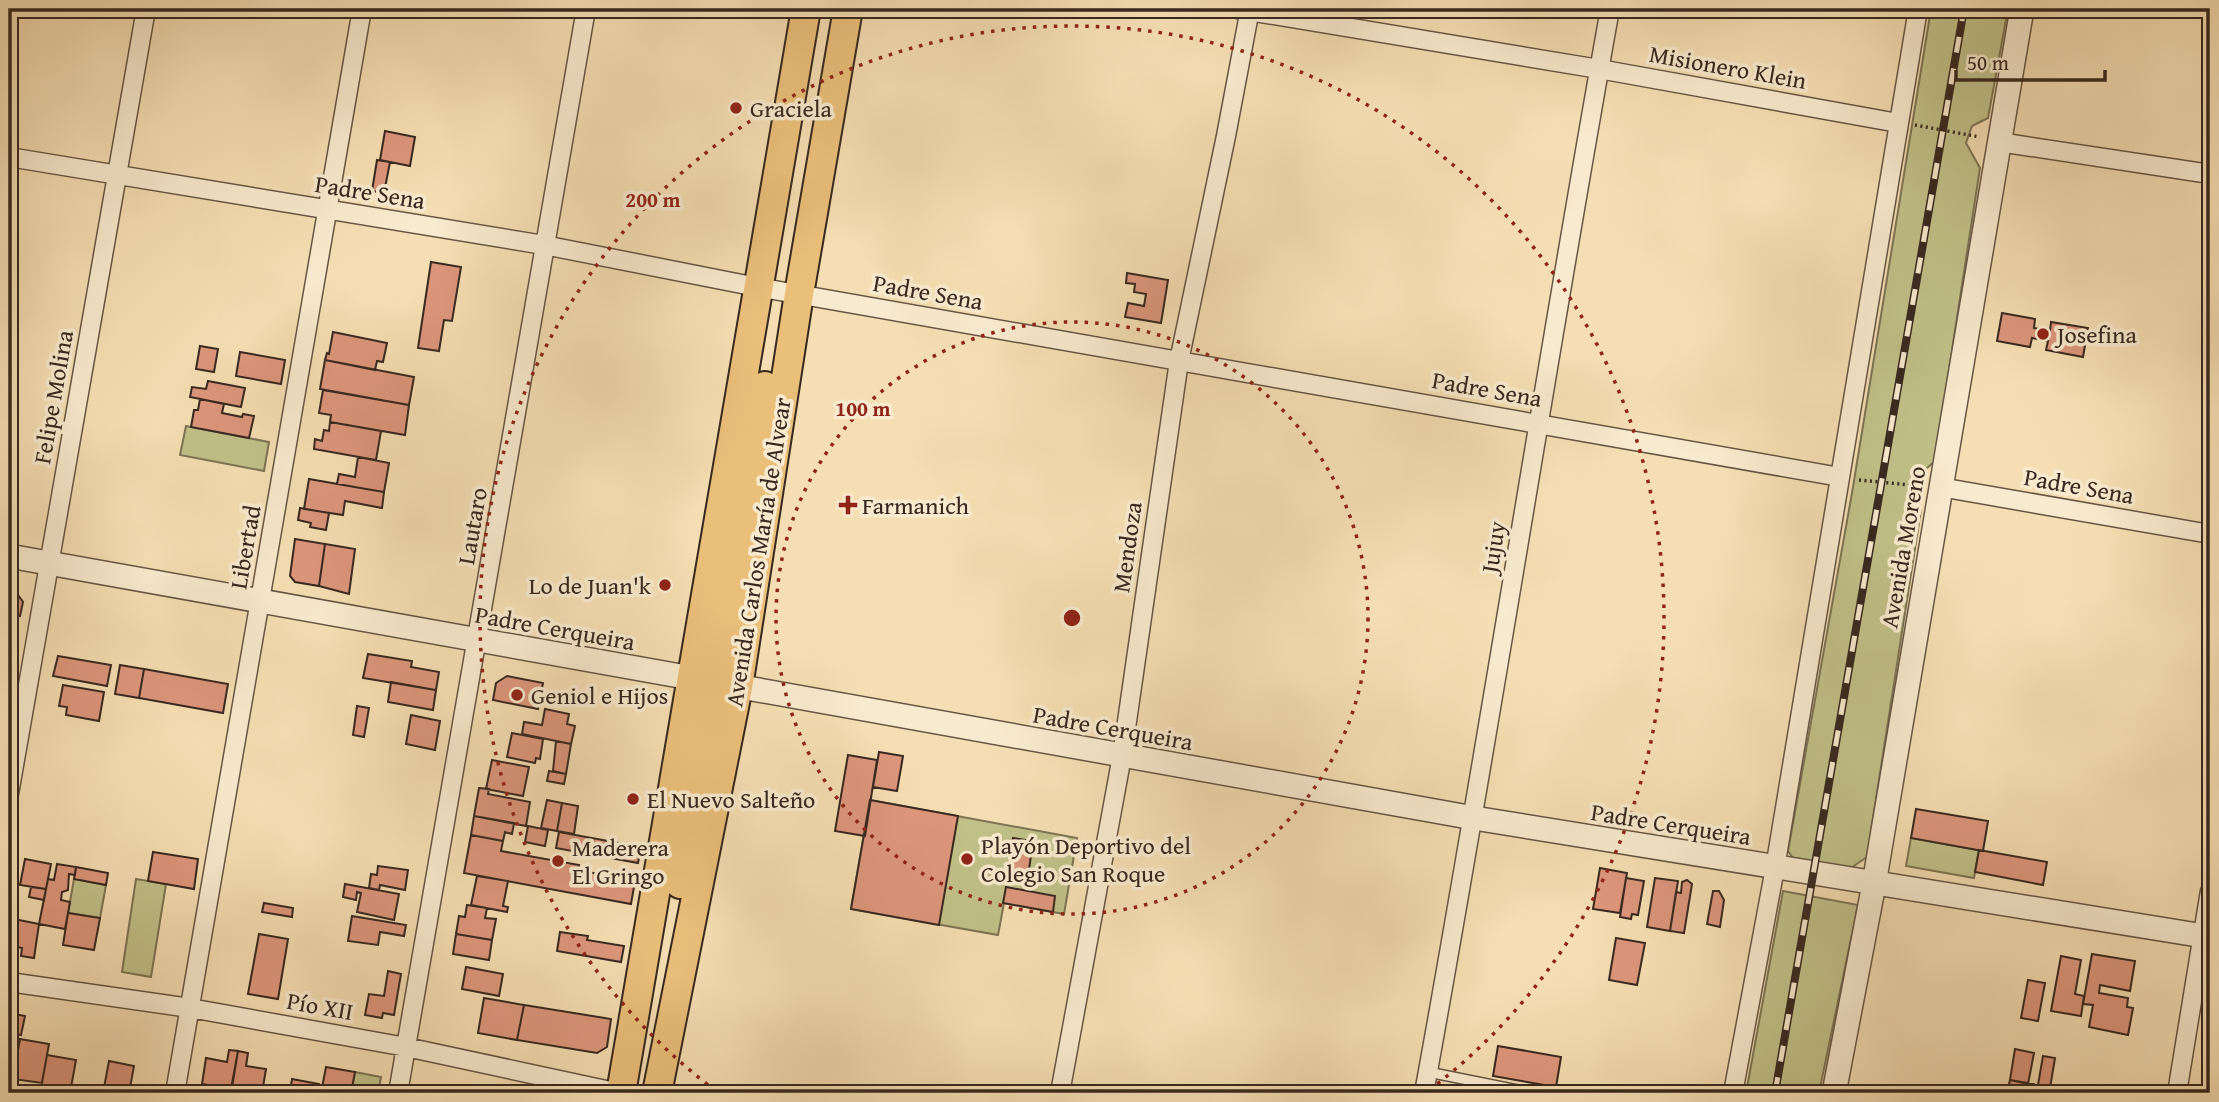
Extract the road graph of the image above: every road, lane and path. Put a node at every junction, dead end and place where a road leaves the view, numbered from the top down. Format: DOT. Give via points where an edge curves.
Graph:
graph roads {
  1 [pos="146,9"];
  2 [pos="362,9"];
  3 [pos="586,9"];
  4 [pos="806,9"];
  5 [pos="830,9"];
  6 [pos="848,9"];
  7 [pos="1610,9"];
  8 [pos="1918,9"];
  9 [pos="2022,9"];
  10 [pos="1245,10"];
  11 [pos="1599,69"];
  12 [pos="1898,123"];
  13 [pos="1999,142"];
  14 [pos="9,157"];
  15 [pos="2210,174"];
  16 [pos="117,175"];
  17 [pos="327,211"];
  18 [pos="544,245"];
  19 [pos="779,291"];
  20 [pos="1179,361"];
  21 [pos="1538,423"];
  22 [pos="1840,477"];
  23 [pos="1940,487"];
  24 [pos="2210,534"];
  25 [pos="9,555"];
  26 [pos="49,563"];
  27 [pos="261,600"];
  28 [pos="477,641"];
  29 [pos="715,683"];
  30 [pos="1122,756"];
  31 [pos="9,794"];
  32 [pos="1474,818"];
  33 [pos="1775,868"];
  34 [pos="1874,884"];
  35 [pos="2210,891"];
  36 [pos="2206,937"];
  37 [pos="9,982"];
  38 [pos="190,1008"];
  39 [pos="406,1047"];
  40 [pos="1427,1072"];
  41 [pos="175,1093"];
  42 [pos="398,1093"];
  43 [pos="620,1093"];
  44 [pos="643,1093"];
  45 [pos="657,1093"];
  46 [pos="1060,1093"];
  47 [pos="1423,1093"];
  48 [pos="1533,1093"];
  49 [pos="1733,1093"];
  50 [pos="1834,1093"];
  51 [pos="2177,1093"];
  1 -- 16 [label="street, Felipe Molina"];
  2 -- 17 [label="street, Libertad"];
  3 -- 18 [label="street, Lautaro"];
  4 -- 19 [label="main road, Avenida Carlos María de Alvear"];
  5 -- 19 [label="main road, Avenida Carlos María de Alvear"];
  6 -- 19 [label="main road, Avenida Carlos María de Alvear"];
  7 -- 11 [label="street, Jujuy"];
  8 -- 12 [label="street"];
  9 -- 13 [label="street, Avenida Moreno"];
  10 -- 11 [label="street, Misionero Klein"];
  10 -- 20 [label="street, Mendoza" via="1226,136"];
  11 -- 12 [label="street, Misionero Klein"];
  11 -- 21 [label="street, Jujuy"];
  12 -- 13 [label="path"];
  12 -- 22 [label="street"];
  13 -- 15 [label="street"];
  13 -- 23 [label="street, Avenida Moreno"];
  14 -- 16 [label="street, Padre Sena"];
  16 -- 17 [label="street, Padre Sena"];
  16 -- 26 [label="street, Felipe Molina"];
  17 -- 18 [label="street, Padre Sena"];
  17 -- 27 [label="street, Libertad"];
  18 -- 19 [label="street, Padre Sena"];
  18 -- 28 [label="street, Lautaro"];
  19 -- 20 [label="street, Padre Sena"];
  19 -- 29 [label="main road, Avenida Carlos María de Alvear"];
  20 -- 21 [label="street, Padre Sena"];
  20 -- 30 [label="street, Mendoza"];
  21 -- 22 [label="street, Padre Sena"];
  21 -- 32 [label="street, Jujuy"];
  22 -- 23 [label="path"];
  22 -- 33 [label="street"];
  23 -- 24 [label="street, Padre Sena"];
  23 -- 34 [label="street, Avenida Moreno"];
  25 -- 26 [label="street, Padre Cerqueira"];
  26 -- 27 [label="street, Padre Cerqueira"];
  26 -- 31 [label="street, Felipe Molina"];
  27 -- 28 [label="street, Padre Cerqueira"];
  27 -- 38 [label="street, Libertad"];
  28 -- 29 [label="street, Padre Cerqueira"];
  28 -- 39 [label="street, Lautaro"];
  29 -- 30 [label="street, Padre Cerqueira"];
  29 -- 43 [label="main road, Avenida Carlos María de Alvear"];
  29 -- 44 [label="main road, Avenida Carlos María de Alvear"];
  29 -- 45 [label="main road, Avenida Carlos María de Alvear"];
  30 -- 32 [label="street, Padre Cerqueira"];
  30 -- 46 [label="street, Mendoza"];
  32 -- 33 [label="street, Padre Cerqueira"];
  32 -- 40 [label="street, Jujuy"];
  33 -- 34 [label="street, Padre Cerqueira"];
  33 -- 49 [label="street"];
  34 -- 36 [label="street, Padre Cerqueira"];
  34 -- 50 [label="street, Avenida Moreno"];
  35 -- 36 [label="street"];
  36 -- 51 [label="street"];
  37 -- 38 [label="street, Pío XII"];
  38 -- 39 [label="street, Pío XII"];
  38 -- 41 [label="street, Libertad"];
  39 -- 42 [label="street, Lautaro"];
  39 -- 43 [label="street, Pío XII"];
  40 -- 47 [label="street, Jujuy"];
  40 -- 48 [label="lane"];
}
